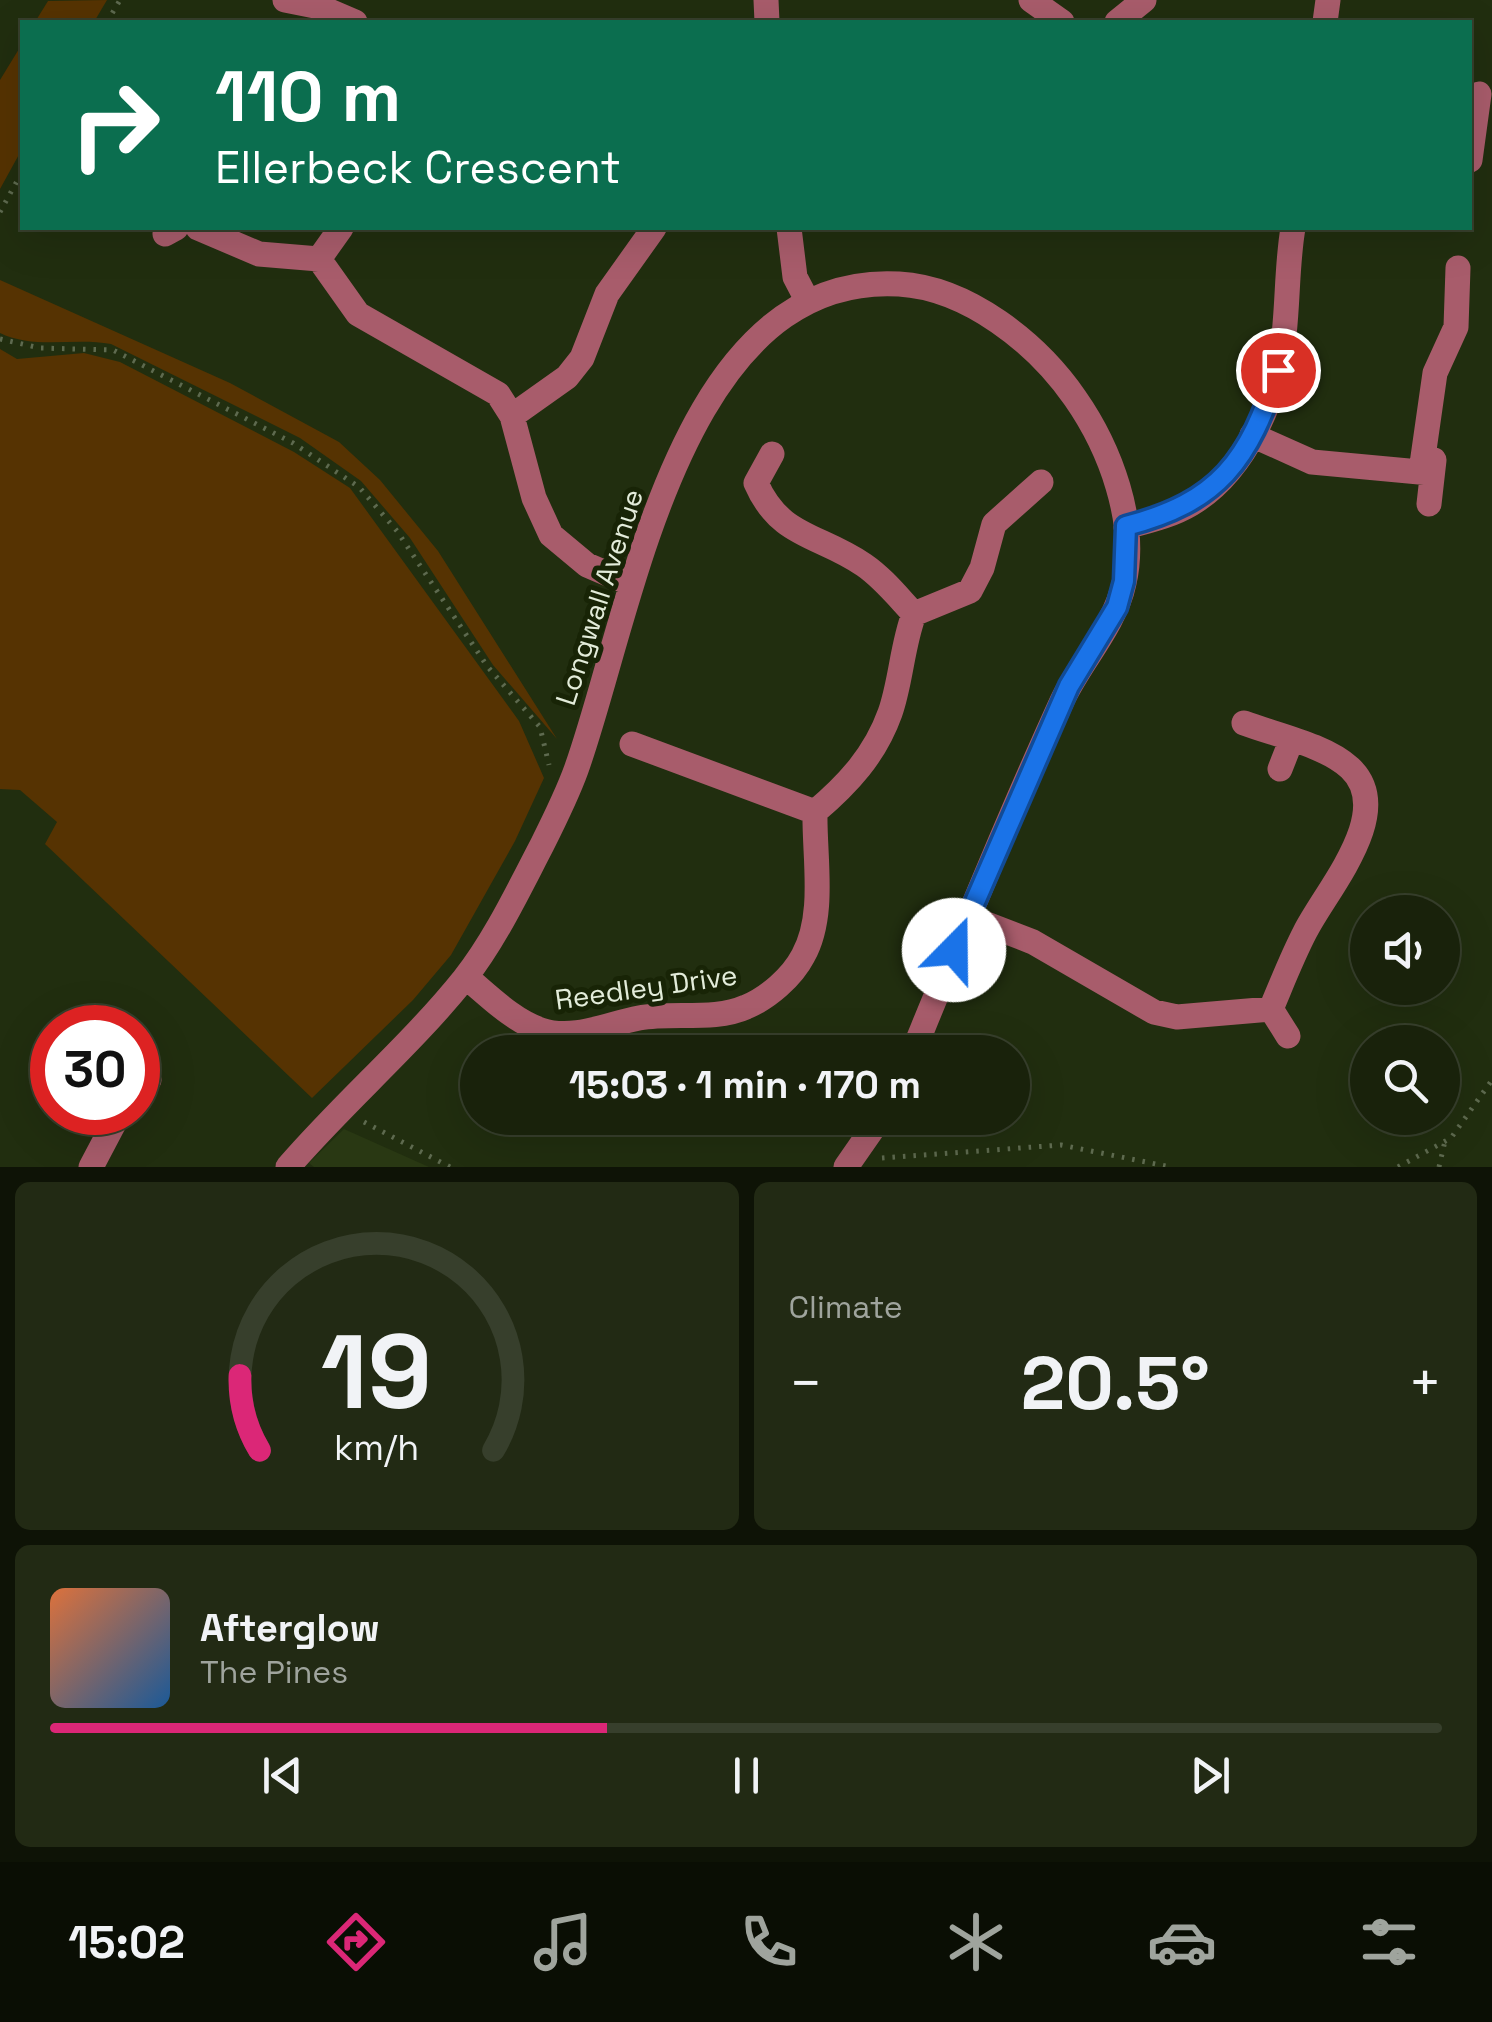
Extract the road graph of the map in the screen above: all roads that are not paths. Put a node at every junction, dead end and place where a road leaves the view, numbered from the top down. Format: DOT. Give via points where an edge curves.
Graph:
graph roads {
  1 [pos="1031,0"];
  2 [pos="1144,0"];
  3 [pos="297,1"];
  4 [pos="350,20"];
  5 [pos="1059,20"];
  6 [pos="1120,20"];
  7 [pos="1480,89"];
  8 [pos="1472,146"];
  9 [pos="203,230"];
  10 [pos="340,230"];
  11 [pos="653,230"];
  12 [pos="789,230"];
  13 [pos="1293,230"];
  14 [pos="320,259"];
  15 [pos="1458,268"];
  16 [pos="808,300"];
  17 [pos="512,416"];
  18 [pos="1252,435"];
  19 [pos="772,454"];
  20 [pos="1429,465"];
  21 [pos="1041,482"];
  22 [pos="1429,504"];
  23 [pos="1126,526"];
  24 [pos="629,583"];
  25 [pos="914,614"];
  26 [pos="1244,723"];
  27 [pos="1290,741"];
  28 [pos="632,744"];
  29 [pos="1280,769"];
  30 [pos="814,812"];
  31 [pos="968,917"];
  32 [pos="466,977"];
  33 [pos="1271,1009"];
  34 [pos="920,1035"];
  35 [pos="1288,1036"];
  36 [pos="108,1135"];
  37 [pos="868,1135"];
  38 [pos="848,1165"];
  39 [pos="91,1167"];
  40 [pos="288,1167"];
  1 -- 5 [label="street"];
  2 -- 6 [label="street"];
  3 -- 4 [label="street"];
  7 -- 8 [label="street"];
  9 -- 14 [label="street" via="259,254"];
  10 -- 14 [label="street"];
  11 -- 17 [label="street" via="607,294 582,358 567,377"];
  12 -- 16 [label="street" via="795,277"];
  13 -- 18 [label="street" via="1284,337"];
  14 -- 17 [label="street" via="358,314 478,380"];
  15 -- 20 [label="street" via="1456,327 1435,374"];
  16 -- 23 [label="street, Longwall Avenue" via="843,288 918,285 949,294 1004,327 1060,377 1081,406 1116,484"];
  16 -- 24 [label="street, Longwall Avenue" via="760,337 726,378 664,489"];
  17 -- 24 [label="street" via="551,535 587,565"];
  18 -- 20 [label="street" via="1331,466"];
  18 -- 23 [label="street" via="1194,503"];
  19 -- 25 [label="street" via="756,482 768,510 801,535 862,564"];
  20 -- 22 [label="street"];
  21 -- 25 [label="street" via="994,524 970,591"];
  23 -- 31 [label="street, Longwall Avenue" via="1117,607 1069,686"];
  24 -- 32 [label="street, Longwall Avenue" via="575,773"];
  25 -- 30 [label="street" via="891,712 871,753 850,782"];
  26 -- 27 [label="street"];
  27 -- 29 [label="street"];
  27 -- 33 [label="street" via="1347,764 1365,790 1366,812 1348,862 1304,934"];
  28 -- 30 [label="street" via="662,769"];
  30 -- 32 [label="street, Reedley Drive" via="816,897 808,946 791,973 743,1009 544,1032"];
  31 -- 33 [label="street" via="1033,942 1154,1012"];
  31 -- 34 [label="street, Longwall Avenue"];
  32 -- 40 [label="street, Longwall Avenue"];
  33 -- 35 [label="street"];
  36 -- 39 [label="street"];
  37 -- 38 [label="street"];
}
